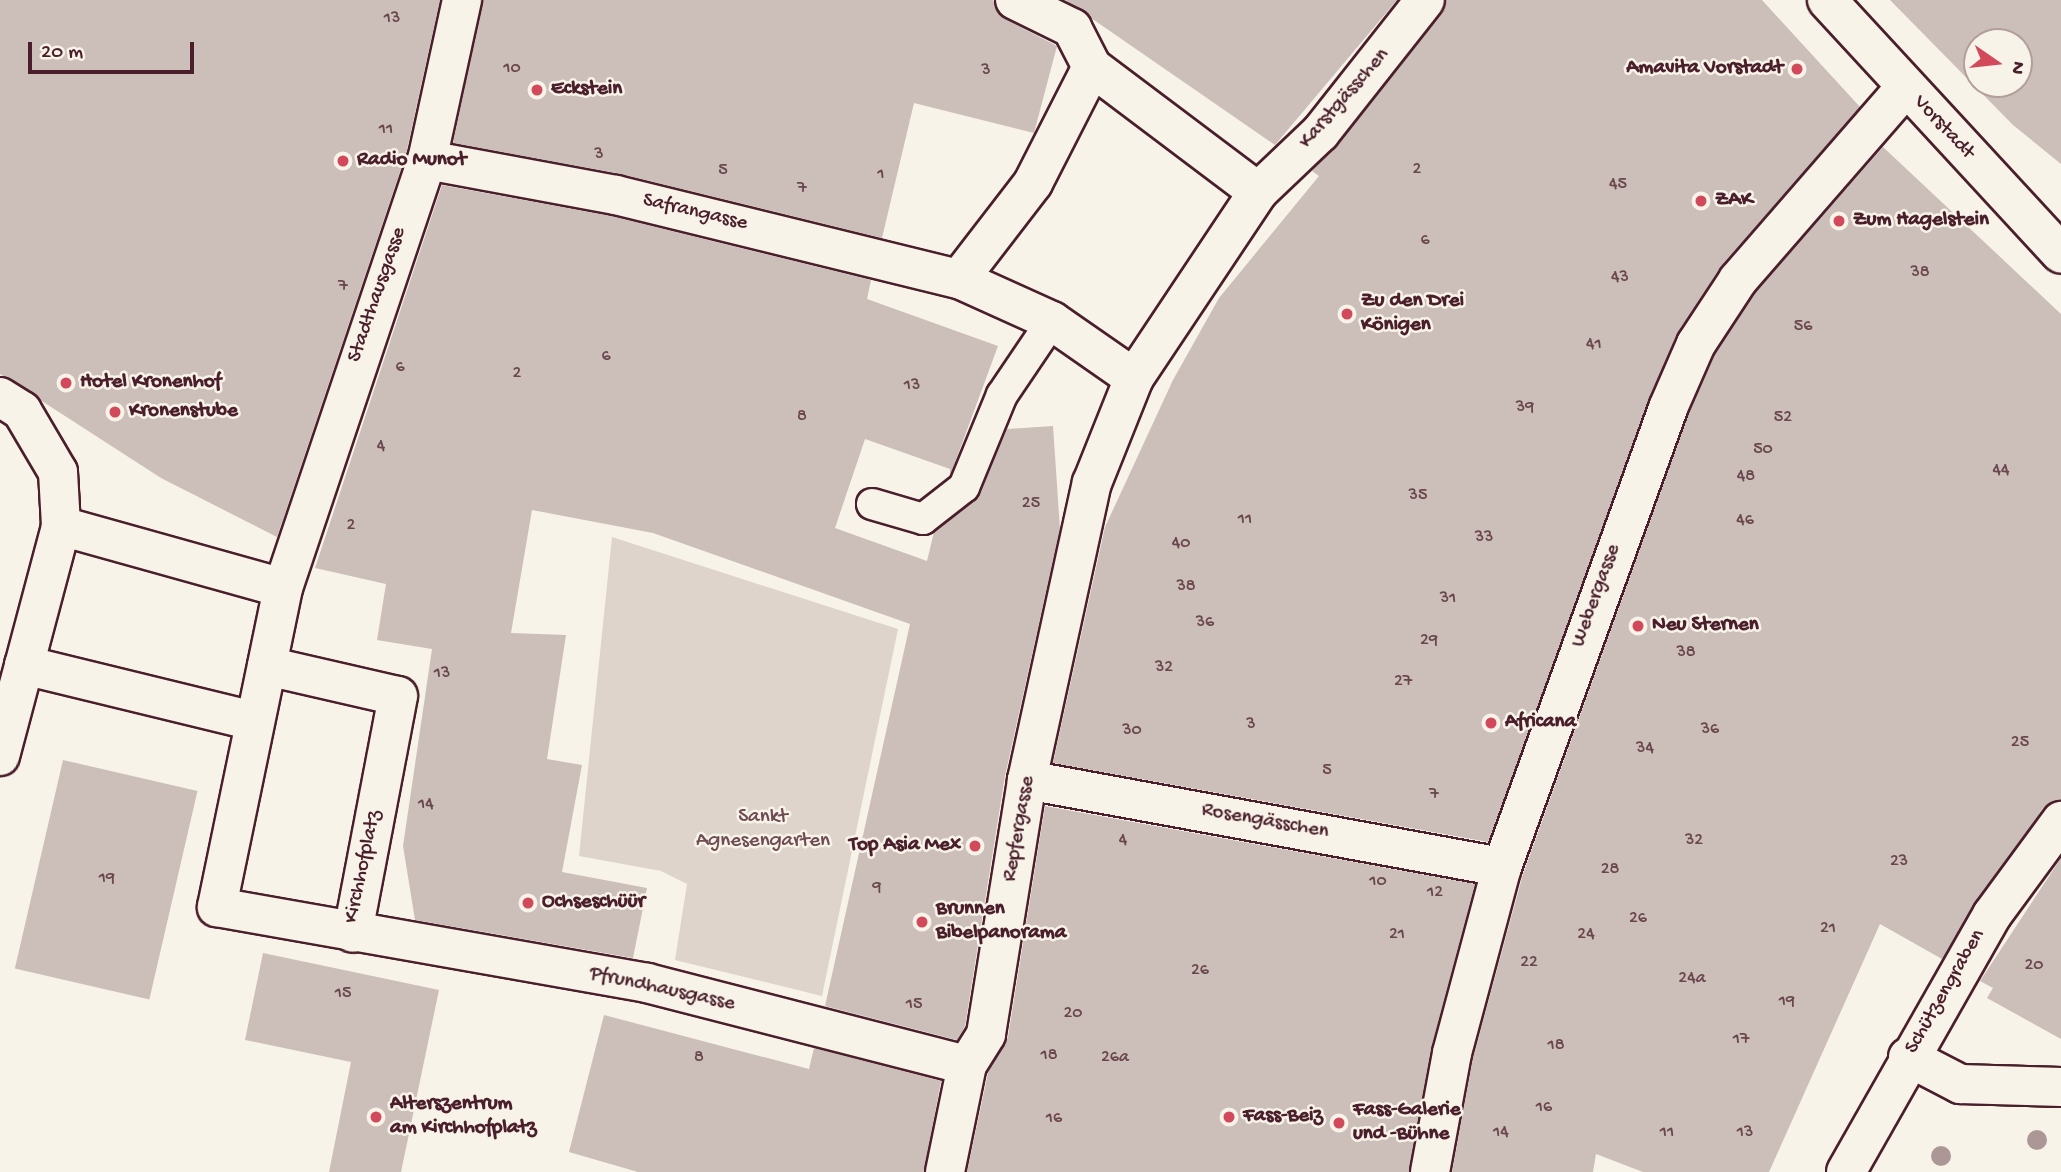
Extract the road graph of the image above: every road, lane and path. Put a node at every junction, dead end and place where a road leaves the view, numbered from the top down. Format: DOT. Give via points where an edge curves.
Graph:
graph roads {
  1 [pos="462,0"];
  2 [pos="1015,0"];
  3 [pos="1425,0"];
  4 [pos="1827,0"];
  5 [pos="1092,67"];
  6 [pos="1905,89"];
  7 [pos="428,160"];
  8 [pos="1258,192"];
  9 [pos="2061,254"];
  10 [pos="959,279"];
  11 [pos="1052,321"];
  12 [pos="1134,378"];
  13 [pos="0,397"];
  14 [pos="872,504"];
  15 [pos="61,527"];
  16 [pos="283,588"];
  17 [pos="24,665"];
  18 [pos="267,666"];
  19 [pos="254,722"];
  20 [pos="0,756"];
  21 [pos="1027,780"];
  22 [pos="2061,821"];
  23 [pos="1502,867"];
  24 [pos="353,933"];
  25 [pos="1908,1057"];
  26 [pos="967,1065"];
  27 [pos="2061,1087"];
  28 [pos="945,1172"];
  29 [pos="1430,1172"];
  30 [pos="1846,1172"];
  1 -- 7 [label="street, Stadthausgasse"];
  2 -- 5 [label="street" via="1072,28"];
  3 -- 8 [label="street, Karstgässchen" via="1320,133"];
  4 -- 6 [label="street, Vorstadt"];
  5 -- 8 [label="street"];
  5 -- 10 [label="street" via="1033,183"];
  6 -- 9 [label="street, Vorstadt"];
  6 -- 23 [label="street, Webergasse" via="1738,280 1696,344 1586,622"];
  7 -- 10 [label="street, Safrangasse" via="616,195"];
  7 -- 16 [label="street, Stadthausgasse"];
  8 -- 12 [label="street, Karstgässchen"];
  10 -- 11 [label="street, Safrangasse"];
  11 -- 12 [label="street, Safrangasse"];
  11 -- 14 [label="lane" via="1002,395 964,487 923,519"];
  12 -- 21 [label="street, Repfergasse" via="1092,483"];
  13 -- 15 [label="street" via="22,411 58,472"];
  15 -- 16 [label="street"];
  15 -- 17 [label="street"];
  16 -- 18 [label="street, Kirchhofplatz"];
  17 -- 19 [label="street"];
  17 -- 20 [label="street"];
  18 -- 19 [label="street, Kirchhofplatz"];
  18 -- 24 [label="street, Kirchhofplatz" via="398,696"];
  19 -- 24 [label="street, Kirchhofplatz" via="217,906"];
  21 -- 23 [label="street, Rosengässchen"];
  21 -- 26 [label="street, Repfergasse" via="986,1034"];
  22 -- 25 [label="street, Schützengraben" via="1992,915"];
  23 -- 29 [label="street, Webergasse" via="1452,1053"];
  24 -- 26 [label="street, Pfrundhausgasse" via="647,983"];
  25 -- 27 [label="street" via="1960,1084"];
  25 -- 30 [label="street, Schützengraben"];
  26 -- 28 [label="street, Repfergasse"];
}
